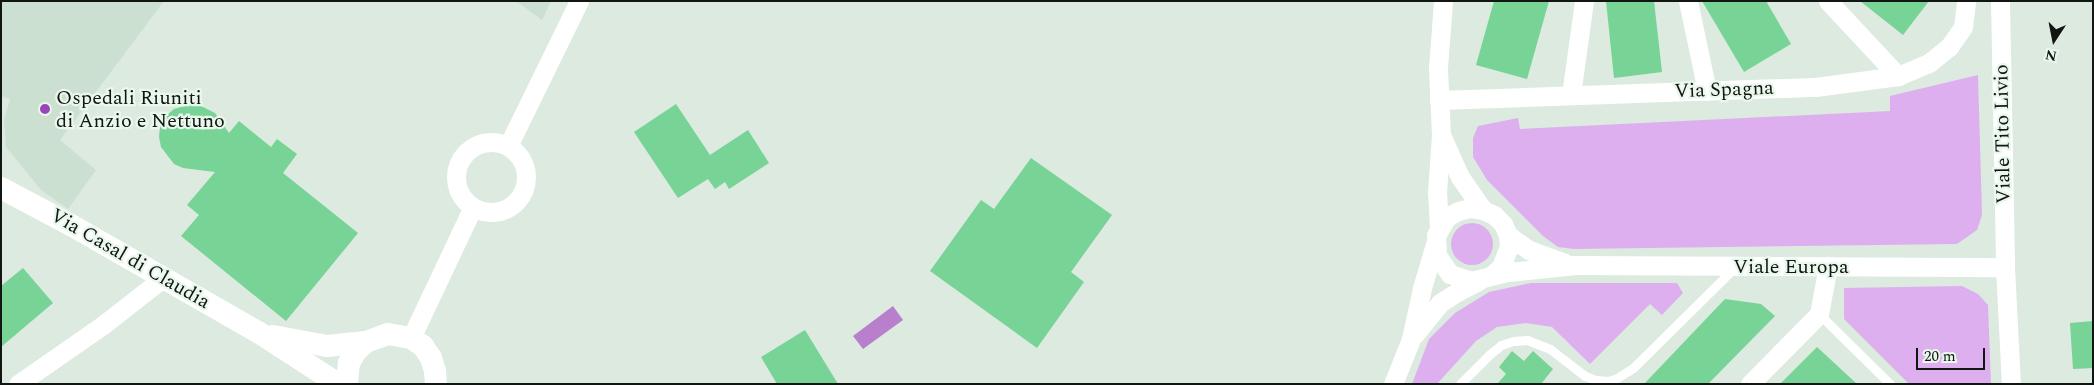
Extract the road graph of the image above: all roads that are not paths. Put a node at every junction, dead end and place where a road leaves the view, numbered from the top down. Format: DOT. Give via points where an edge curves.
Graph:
graph roads {
  1 [pos="578,1"];
  2 [pos="1443,1"];
  3 [pos="1584,1"];
  4 [pos="1688,1"];
  5 [pos="1828,1"];
  6 [pos="1966,1"];
  7 [pos="2000,1"];
  8 [pos="1898,76"];
  9 [pos="1707,91"];
  10 [pos="1571,95"];
  11 [pos="1439,100"];
  12 [pos="1441,135"];
  13 [pos="508,146"];
  14 [pos="1,188"];
  15 [pos="473,207"];
  16 [pos="1483,210"];
  17 [pos="1508,235"];
  18 [pos="1437,236"];
  19 [pos="1576,266"];
  20 [pos="1828,266"];
  21 [pos="1735,267"];
  22 [pos="2006,268"];
  23 [pos="1488,277"];
  24 [pos="164,278"];
  25 [pos="1819,314"];
  26 [pos="258,332"];
  27 [pos="411,338"];
  28 [pos="1411,339"];
  29 [pos="366,342"];
  30 [pos="18,384"];
  31 [pos="338,384"];
  32 [pos="347,384"];
  33 [pos="436,384"];
  34 [pos="1393,384"];
  35 [pos="1460,384"];
  36 [pos="1750,384"];
  37 [pos="1890,384"];
  38 [pos="2011,384"];
  1 -- 13 [label="street"];
  2 -- 11 [label="street" via="1438,53"];
  3 -- 10 [label="street"];
  4 -- 9 [label="street"];
  5 -- 8 [label="street"];
  6 -- 8 [label="street, Via Spagna" via="1962,27 1949,47 1929,63"];
  7 -- 22 [label="street, Viale Tito Livio"];
  8 -- 9 [label="street, Via Spagna" via="1815,87"];
  9 -- 10 [label="street, Via Spagna"];
  10 -- 11 [label="street, Via Spagna"];
  11 -- 12 [label="street"];
  12 -- 16 [label="street" via="1460,177"];
  12 -- 18 [label="street"];
  13 -- 15 [label="street" via="486,141 466,151 459,160 455,181 464,201"];
  13 -- 15 [label="street" via="517,152 526,172 522,194 515,203 500,210 483,211"];
  14 -- 24 [label="street, Via Casal di Claudia"];
  15 -- 27 [label="street"];
  16 -- 17 [label="street, Viale Europa" via="1494,215"];
  16 -- 18 [label="street, Viale Europa" via="1458,210 1447,217"];
  17 -- 19 [label="street, Viale Europa" via="1538,254"];
  17 -- 23 [label="street" via="1506,257"];
  18 -- 23 [label="street, Viale Europa" via="1439,260 1450,274 1471,281"];
  18 -- 28 [label="street, Viale Europa"];
  19 -- 21 [label="street, Viale Europa"];
  19 -- 23 [label="street, Viale Europa"];
  20 -- 21 [label="street, Viale Europa"];
  20 -- 22 [label="street, Viale Europa"];
  20 -- 25 [label="street"];
  21 -- 35 [label="lane" via="1634,368 1617,378 1608,381 1585,376 1550,349 1527,340 1501,345"];
  22 -- 38 [label="street, Viale Tito Livio"];
  23 -- 28 [label="street, Viale Europa" via="1456,292 1440,304"];
  24 -- 26 [label="street, Via Casal di Claudia"];
  24 -- 30 [label="street"];
  25 -- 36 [label="street"];
  25 -- 37 [label="lane"];
  26 -- 29 [label="street, Via Casal di Claudia" via="316,345 347,346"];
  26 -- 31 [label="street, Via Casal di Claudia"];
  27 -- 29 [label="street, Via Casal di Claudia" via="388,334"];
  27 -- 33 [label="street" via="431,358"];
  28 -- 34 [label="street, Viale Europa"];
  29 -- 32 [label="street" via="349,363"];
}
